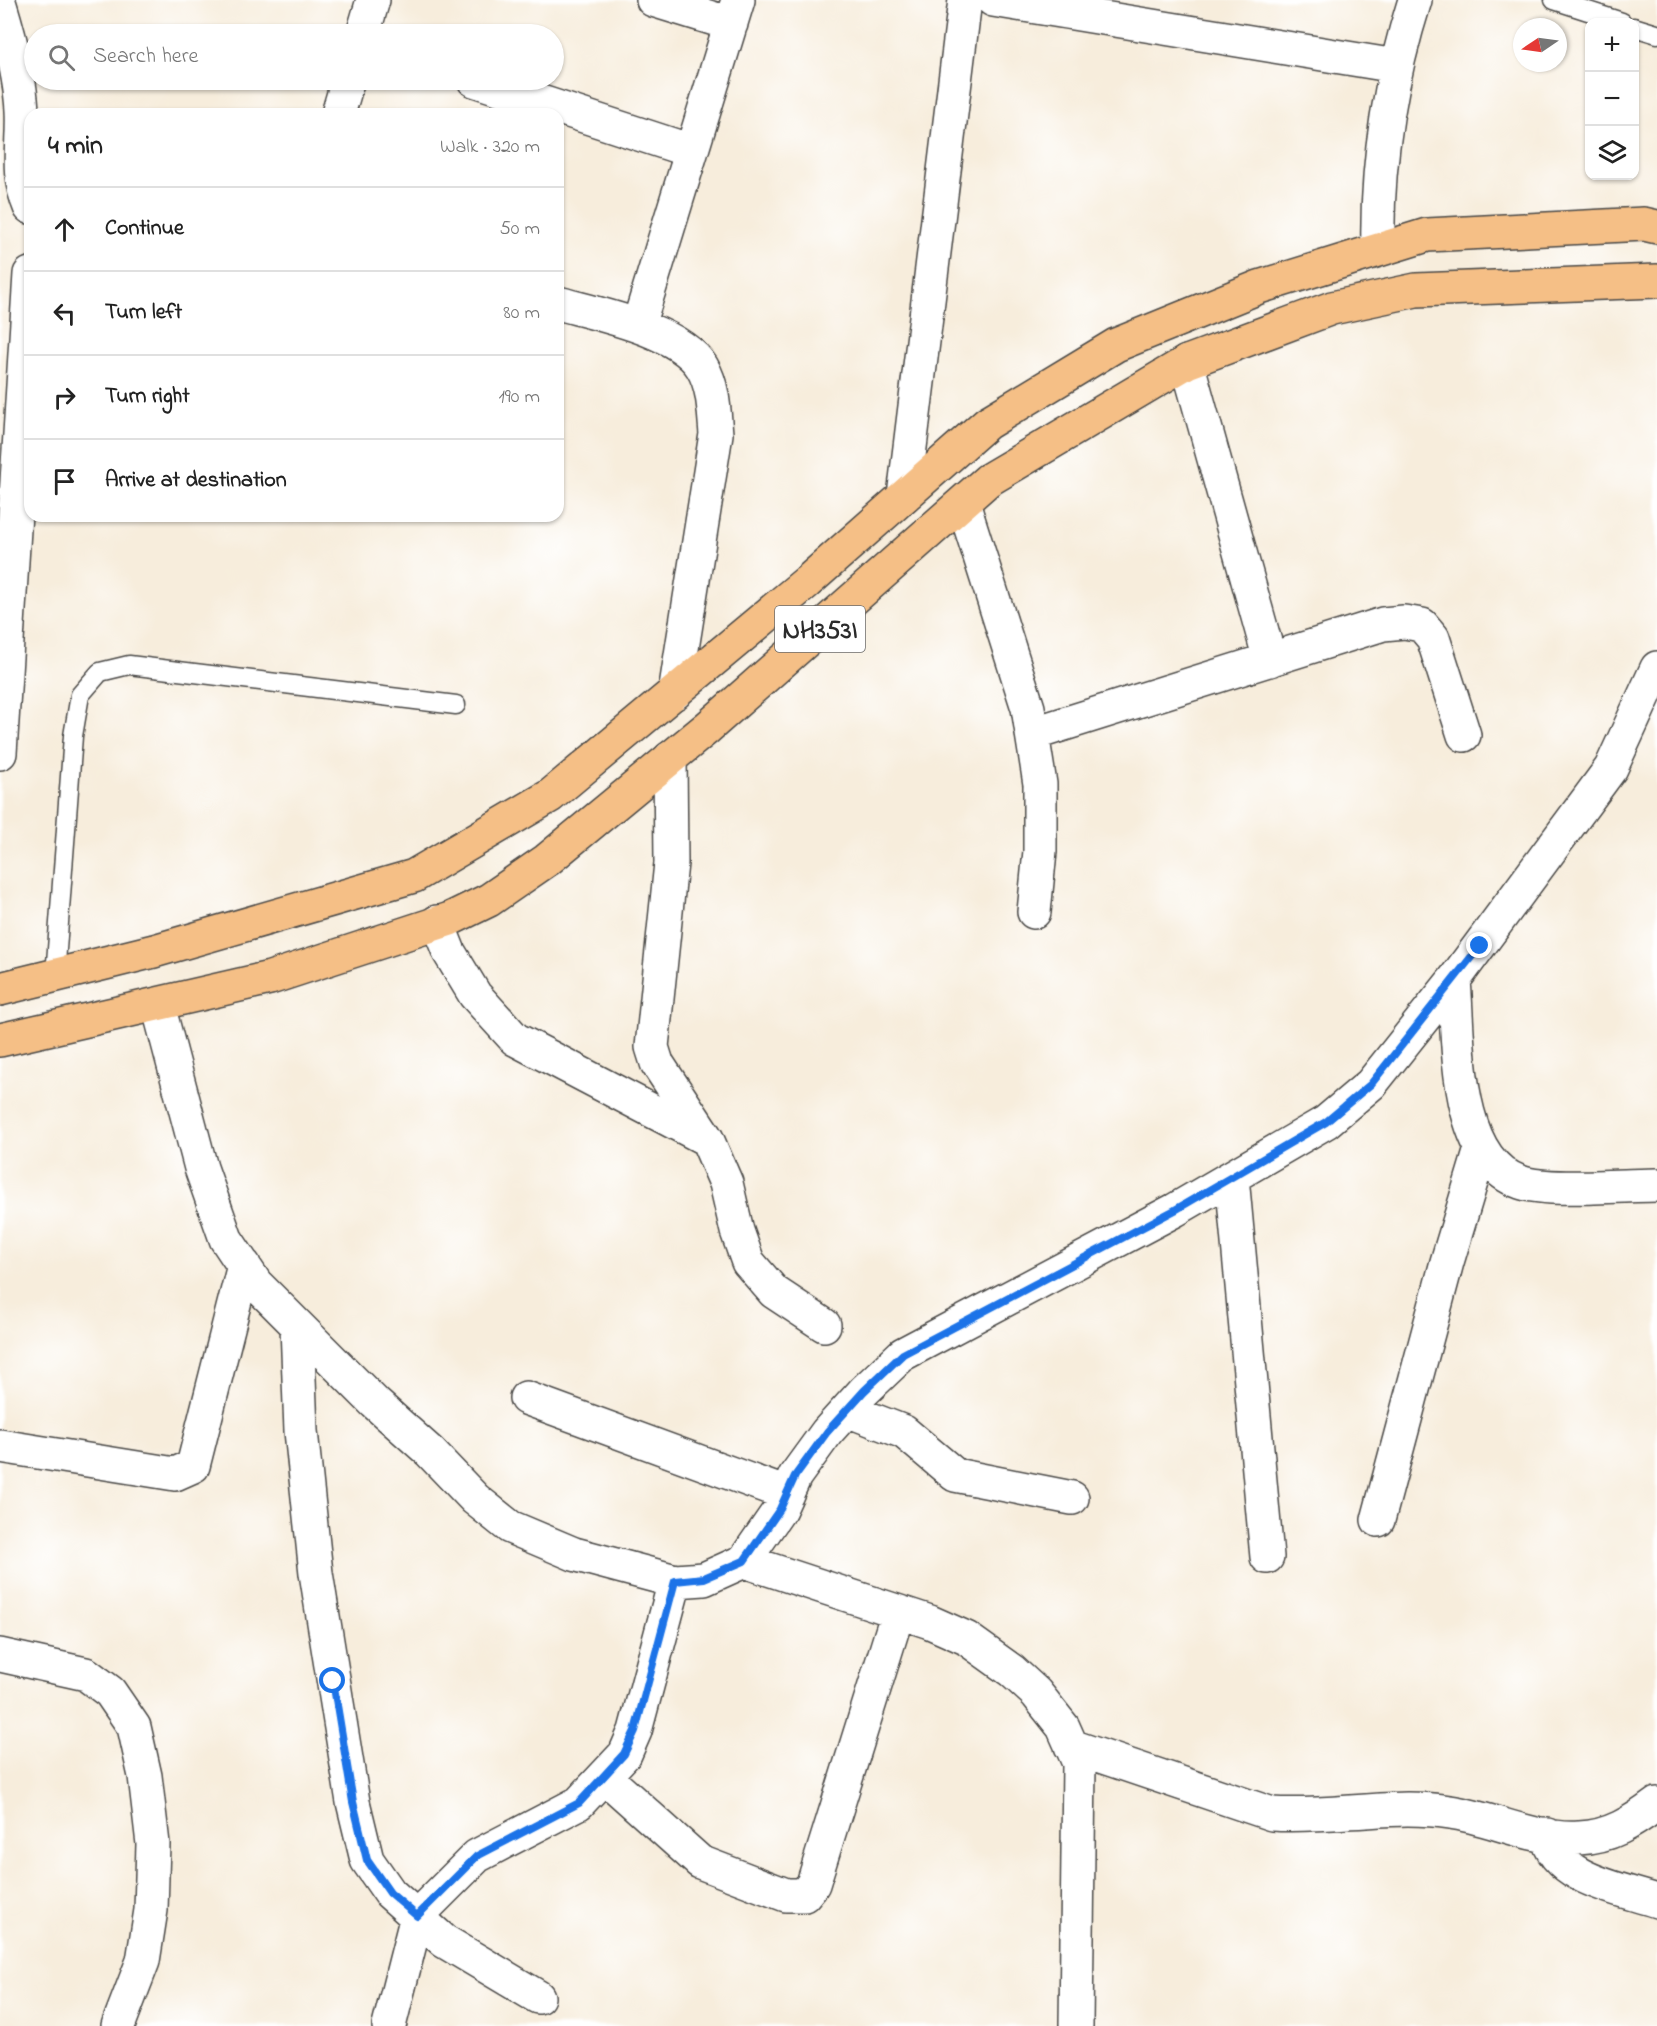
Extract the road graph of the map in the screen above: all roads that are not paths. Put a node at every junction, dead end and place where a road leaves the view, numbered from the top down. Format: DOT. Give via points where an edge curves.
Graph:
graph roads {
  1 [pos="374,0"];
  2 [pos="653,0"];
  3 [pos="965,0"];
  4 [pos="993,0"];
  5 [pos="1415,0"];
  6 [pos="1554,0"];
  7 [pos="734,12"];
  8 [pos="1610,18"];
  9 [pos="2,23"];
  10 [pos="366,24"];
  11 [pos="1639,28"];
  12 [pos="1657,34"];
  13 [pos="1396,66"];
  14 [pos="505,90"];
  15 [pos="560,108"];
  16 [pos="564,109"];
  17 [pos="691,151"];
  18 [pos="24,180"];
  19 [pos="1657,227"];
  20 [pos="1378,249"];
  21 [pos="1657,281"];
  22 [pos="564,305"];
  23 [pos="638,326"];
  24 [pos="1187,362"];
  25 [pos="24,370"];
  26 [pos="904,496"];
  27 [pos="963,503"];
  28 [pos="1270,660"];
  29 [pos="1657,668"];
  30 [pos="675,693"];
  31 [pos="456,705"];
  32 [pos="1032,734"];
  33 [pos="1464,735"];
  34 [pos="0,753"];
  35 [pos="670,758"];
  36 [pos="1034,912"];
  37 [pos="437,922"];
  38 [pos="55,975"];
  39 [pos="1454,980"];
  40 [pos="0,989"];
  41 [pos="158,1005"];
  42 [pos="0,1040"];
  43 [pos="707,1139"];
  44 [pos="1481,1149"];
  45 [pos="1232,1177"];
  46 [pos="1657,1185"];
  47 [pos="244,1264"];
  48 [pos="824,1325"];
  49 [pos="297,1326"];
  50 [pos="526,1398"];
  51 [pos="847,1410"];
  52 [pos="0,1446"];
  53 [pos="787,1494"];
  54 [pos="1072,1498"];
  55 [pos="1378,1520"];
  56 [pos="1267,1557"];
  57 [pos="744,1561"];
  58 [pos="675,1581"];
  59 [pos="898,1612"];
  60 [pos="0,1655"];
  61 [pos="1071,1746"];
  62 [pos="605,1777"];
  63 [pos="1657,1804"];
  64 [pos="1547,1835"];
  65 [pos="1657,1901"];
  66 [pos="417,1916"];
  67 [pos="538,1997"];
  68 [pos="118,2026"];
  69 [pos="389,2026"];
  70 [pos="1076,2026"];
  1 -- 10 [label="street"];
  2 -- 7 [label="street"];
  3 -- 26 [label="street"];
  4 -- 13 [label="street"];
  5 -- 13 [label="street"];
  6 -- 8 [label="lane"];
  7 -- 17 [label="street"];
  9 -- 18 [label="street" via="22,111 20,162"];
  11 -- 12 [label="lane"];
  13 -- 20 [label="street" via="1377,197"];
  14 -- 15 [label="street"];
  16 -- 17 [label="street"];
  17 -- 23 [label="street"];
  19 -- 20 [label="highway, NH353I" via="1644,224 1427,235"];
  20 -- 26 [label="highway, NH353I" via="1259,287 1116,345 987,423"];
  21 -- 24 [label="highway, NH353I" via="1416,290 1332,308"];
  22 -- 23 [label="street"];
  23 -- 30 [label="street" via="676,343 702,367 714,398 716,434"];
  24 -- 27 [label="highway, NH353I" via="988,480"];
  24 -- 28 [label="street"];
  25 -- 34 [label="street"];
  26 -- 30 [label="highway, NH353I"];
  27 -- 32 [label="street" via="1028,708"];
  27 -- 35 [label="highway, NH353I"];
  28 -- 32 [label="street"];
  28 -- 33 [label="street" via="1383,624 1422,625 1433,638"];
  29 -- 39 [label="street" via="1611,768"];
  30 -- 38 [label="highway, NH353I" via="550,796 414,876 154,951"];
  31 -- 38 [label="lane" via="129,665 100,672 80,695 73,736"];
  32 -- 36 [label="street" via="1040,784 1040,851"];
  35 -- 37 [label="highway, NH353I" via="524,878 489,900"];
  35 -- 43 [label="street" via="671,863 652,1047 657,1063"];
  37 -- 41 [label="highway, NH353I" via="270,978"];
  37 -- 43 [label="street" via="449,952 475,995 515,1040"];
  38 -- 40 [label="highway, NH353I"];
  39 -- 44 [label="street" via="1465,1105"];
  39 -- 45 [label="street" via="1371,1084 1326,1122"];
  41 -- 42 [label="highway, NH353I"];
  41 -- 47 [label="street" via="201,1168 226,1239"];
  43 -- 48 [label="street" via="726,1183 748,1262 774,1292"];
  44 -- 46 [label="street" via="1496,1168 1520,1182"];
  44 -- 55 [label="street"];
  45 -- 51 [label="street" via="903,1354"];
  45 -- 56 [label="street"];
  47 -- 49 [label="street" via="256,1284"];
  47 -- 52 [label="street" via="193,1466 175,1474"];
  49 -- 58 [label="street" via="475,1499 510,1527 574,1554"];
  49 -- 66 [label="street" via="301,1431 316,1573 353,1802 367,1860 390,1893"];
  50 -- 53 [label="street"];
  51 -- 53 [label="street" via="795,1476"];
  51 -- 54 [label="street" via="904,1432 955,1475"];
  53 -- 57 [label="street"];
  57 -- 58 [label="street" via="704,1578"];
  57 -- 59 [label="street"];
  58 -- 62 [label="street" via="635,1731 624,1754"];
  59 -- 61 [label="street" via="966,1638 1012,1671 1056,1719"];
  59 -- 62 [label="street" via="813,1884 804,1895 786,1895 700,1862"];
  60 -- 68 [label="street" via="86,1674 110,1692 134,1726 153,1844 151,1910 143,1962"];
  61 -- 64 [label="street" via="1272,1814 1396,1809 1450,1812"];
  61 -- 70 [label="street" via="1079,1763"];
  62 -- 66 [label="street" via="579,1803 477,1856"];
  63 -- 64 [label="street" via="1636,1821 1609,1834 1578,1839"];
  64 -- 65 [label="street" via="1550,1848 1562,1863 1591,1879"];
  66 -- 67 [label="street" via="444,1941"];
  66 -- 69 [label="street"];
}
